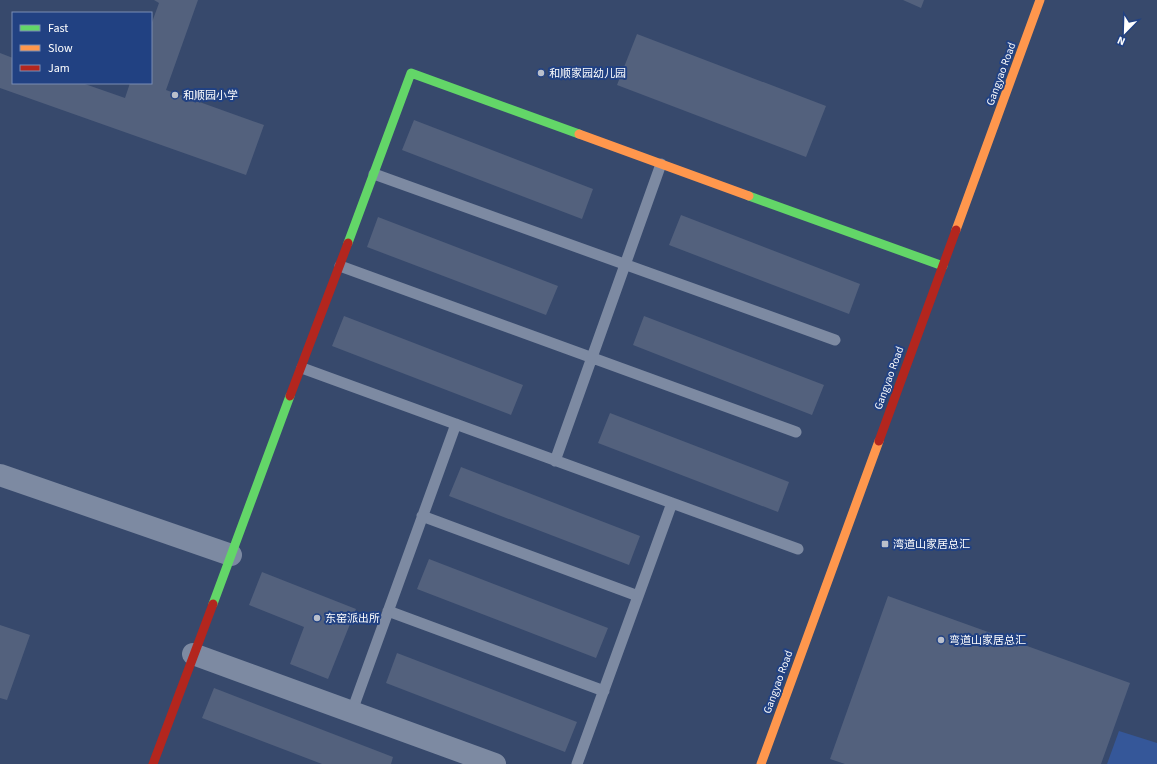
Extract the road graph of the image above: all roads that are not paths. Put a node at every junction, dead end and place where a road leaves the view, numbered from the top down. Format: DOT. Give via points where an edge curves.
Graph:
graph roads {
  1 [pos="1040,0"];
  2 [pos="661,164"];
  3 [pos="374,174"];
  4 [pos="625,264"];
  5 [pos="340,266"];
  6 [pos="943,266"];
  7 [pos="835,340"];
  8 [pos="592,358"];
  9 [pos="302,368"];
  10 [pos="456,424"];
  11 [pos="796,432"];
  12 [pos="555,461"];
  13 [pos="0,475"];
  14 [pos="672,503"];
  15 [pos="422,516"];
  16 [pos="798,549"];
  17 [pos="231,555"];
  18 [pos="638,596"];
  19 [pos="388,611"];
  20 [pos="194,654"];
  21 [pos="604,691"];
  22 [pos="352,712"];
  23 [pos="154,764"];
  24 [pos="495,764"];
  25 [pos="577,764"];
  26 [pos="761,764"];
  1 -- 6 [label="street, Gangyao Road"];
  2 -- 3 [label="street" via="411,73"];
  2 -- 4 [label="lane"];
  2 -- 6 [label="street"];
  3 -- 4 [label="lane"];
  3 -- 5 [label="street"];
  4 -- 7 [label="lane"];
  4 -- 8 [label="lane"];
  5 -- 8 [label="lane"];
  5 -- 9 [label="street"];
  6 -- 26 [label="street, Gangyao Road"];
  8 -- 11 [label="lane"];
  8 -- 12 [label="lane"];
  9 -- 10 [label="lane"];
  9 -- 17 [label="street"];
  10 -- 12 [label="lane"];
  10 -- 15 [label="lane"];
  12 -- 14 [label="lane"];
  13 -- 17 [label="street"];
  14 -- 16 [label="lane"];
  14 -- 18 [label="lane"];
  15 -- 18 [label="lane"];
  15 -- 19 [label="lane"];
  17 -- 20 [label="street"];
  18 -- 21 [label="lane"];
  19 -- 21 [label="lane"];
  19 -- 22 [label="lane"];
  20 -- 22 [label="street"];
  20 -- 23 [label="street"];
  21 -- 25 [label="lane"];
  22 -- 24 [label="street"];
}
